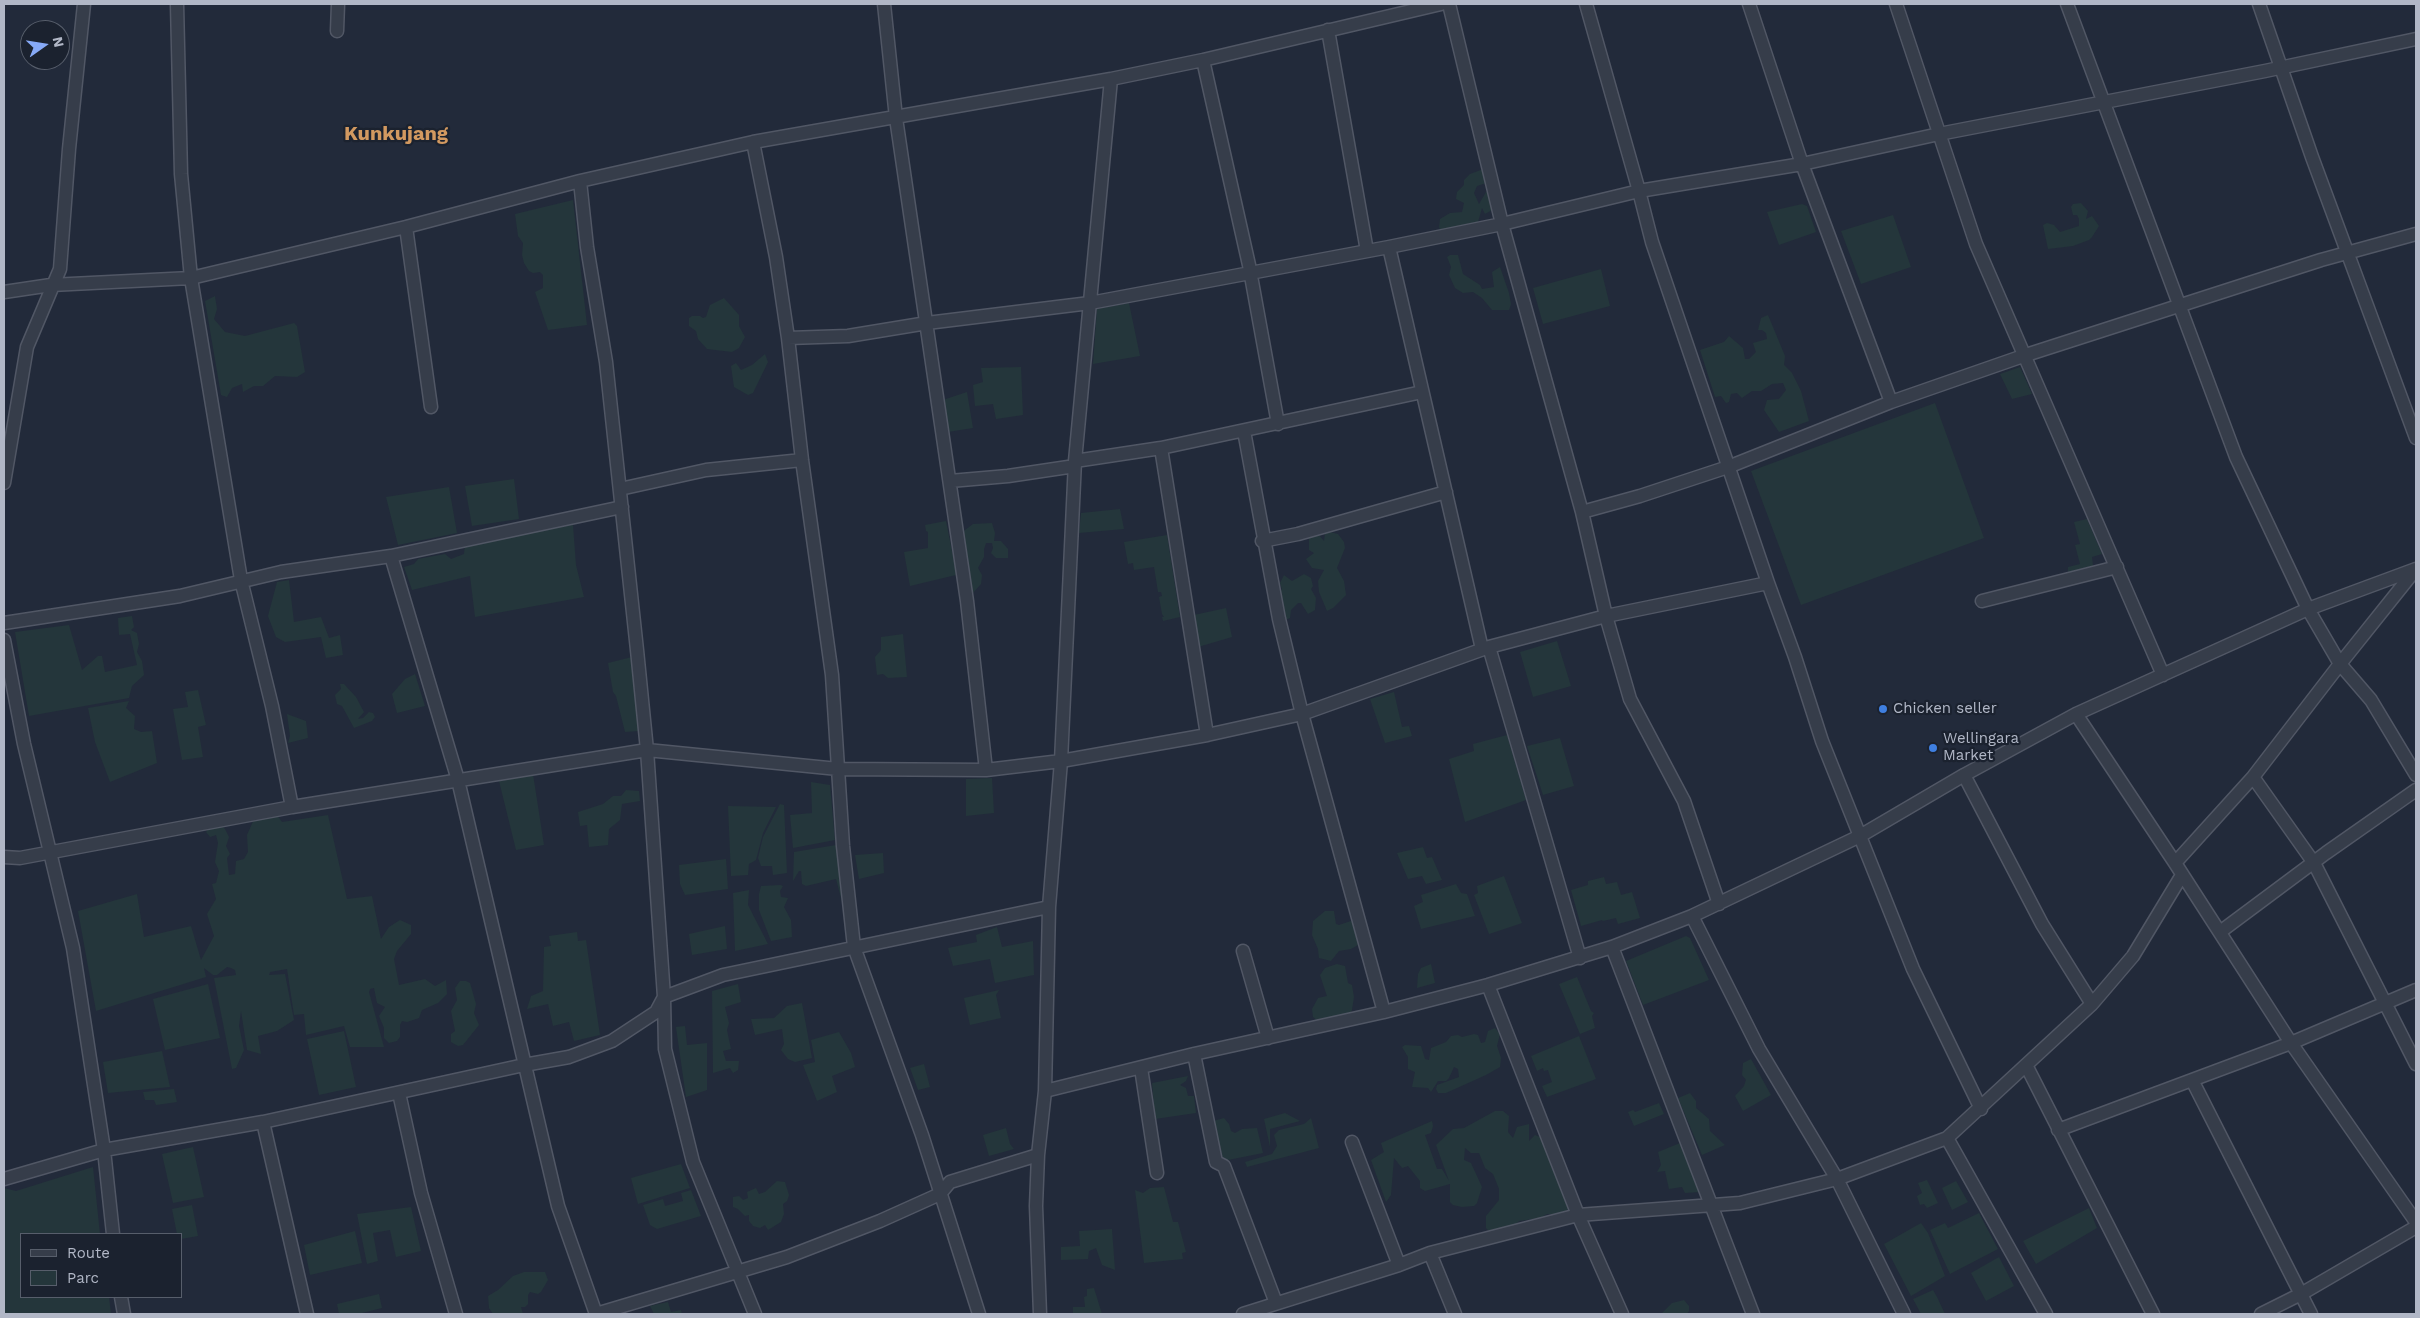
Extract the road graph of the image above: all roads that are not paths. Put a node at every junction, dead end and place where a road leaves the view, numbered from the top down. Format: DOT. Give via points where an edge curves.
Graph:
graph roads {
  1 [pos="84,4"];
  2 [pos="177,4"];
  3 [pos="338,4"];
  4 [pos="884,4"];
  5 [pos="1441,4"];
  6 [pos="1449,4"];
  7 [pos="1586,4"];
  8 [pos="1749,4"];
  9 [pos="1896,4"];
  10 [pos="2067,4"];
  11 [pos="2259,4"];
  12 [pos="1328,30"];
  13 [pos="337,31"];
  14 [pos="2416,39"];
  15 [pos="1203,60"];
  16 [pos="2281,68"];
  17 [pos="1111,79"];
  18 [pos="2104,103"];
  19 [pos="896,118"];
  20 [pos="1939,134"];
  21 [pos="753,142"];
  22 [pos="1802,164"];
  23 [pos="580,182"];
  24 [pos="1639,191"];
  25 [pos="1502,224"];
  26 [pos="406,228"];
  27 [pos="2416,234"];
  28 [pos="1389,247"];
  29 [pos="1366,251"];
  30 [pos="2348,254"];
  31 [pos="1251,272"];
  32 [pos="191,278"];
  33 [pos="51,285"];
  34 [pos="4,292"];
  35 [pos="1090,302"];
  36 [pos="2178,306"];
  37 [pos="927,323"];
  38 [pos="788,338"];
  39 [pos="2026,355"];
  40 [pos="1422,392"];
  41 [pos="1891,402"];
  42 [pos="431,407"];
  43 [pos="1278,424"];
  44 [pos="1244,431"];
  45 [pos="2416,438"];
  46 [pos="1161,448"];
  47 [pos="802,460"];
  48 [pos="1075,464"];
  49 [pos="1728,466"];
  50 [pos="950,481"];
  51 [pos="4,483"];
  52 [pos="620,489"];
  53 [pos="1446,492"];
  54 [pos="622,507"];
  55 [pos="1582,512"];
  56 [pos="1262,541"];
  57 [pos="391,556"];
  58 [pos="2117,567"];
  59 [pos="241,580"];
  60 [pos="1768,583"];
  61 [pos="1982,601"];
  62 [pos="2308,609"];
  63 [pos="1606,616"];
  64 [pos="4,623"];
  65 [pos="4,640"];
  66 [pos="1486,648"];
  67 [pos="2340,664"];
  68 [pos="2163,675"];
  69 [pos="1302,714"];
  70 [pos="2076,714"];
  71 [pos="1206,735"];
  72 [pos="647,750"];
  73 [pos="1061,761"];
  74 [pos="838,769"];
  75 [pos="986,770"];
  76 [pos="1964,775"];
  77 [pos="2416,775"];
  78 [pos="2253,777"];
  79 [pos="458,780"];
  80 [pos="2416,790"];
  81 [pos="292,808"];
  82 [pos="1860,836"];
  83 [pos="51,853"];
  84 [pos="4,857"];
  85 [pos="2175,863"];
  86 [pos="2314,863"];
  87 [pos="2182,875"];
  88 [pos="1718,904"];
  89 [pos="1049,907"];
  90 [pos="1692,916"];
  91 [pos="2220,932"];
  92 [pos="854,947"];
  93 [pos="1612,947"];
  94 [pos="1243,951"];
  95 [pos="1580,958"];
  96 [pos="1488,986"];
  97 [pos="2416,990"];
  98 [pos="664,996"];
  99 [pos="2092,1004"];
  100 [pos="2384,1004"];
  101 [pos="1384,1012"];
  102 [pos="1268,1038"];
  103 [pos="2291,1043"];
  104 [pos="1194,1054"];
  105 [pos="2416,1064"];
  106 [pos="524,1065"];
  107 [pos="2027,1067"];
  108 [pos="1141,1068"];
  109 [pos="2192,1080"];
  110 [pos="1045,1091"];
  111 [pos="398,1093"];
  112 [pos="1981,1108"];
  113 [pos="263,1122"];
  114 [pos="2058,1130"];
  115 [pos="1948,1138"];
  116 [pos="1352,1142"];
  117 [pos="104,1150"];
  118 [pos="1038,1155"];
  119 [pos="1157,1173"];
  120 [pos="4,1179"];
  121 [pos="1837,1179"];
  122 [pos="940,1194"];
  123 [pos="1712,1204"];
  124 [pos="1578,1215"];
  125 [pos="2416,1222"];
  126 [pos="2416,1227"];
  127 [pos="113,1233"];
  128 [pos="1430,1253"];
  129 [pos="1399,1265"];
  130 [pos="737,1272"];
  131 [pos="2301,1294"];
  132 [pos="121,1298"];
  133 [pos="1276,1303"];
  134 [pos="124,1314"];
  135 [pos="307,1314"];
  136 [pos="456,1314"];
  137 [pos="596,1314"];
  138 [pos="755,1314"];
  139 [pos="978,1314"];
  140 [pos="1040,1314"];
  141 [pos="1243,1314"];
  142 [pos="1455,1314"];
  143 [pos="1622,1314"];
  144 [pos="1753,1314"];
  145 [pos="1904,1314"];
  146 [pos="2046,1314"];
  147 [pos="2153,1314"];
  148 [pos="2261,1314"];
  149 [pos="2311,1314"];
  1 -- 33 [label="street" via="60,269"];
  2 -- 32 [label="street" via="181,174"];
  3 -- 13 [label="street"];
  4 -- 19 [label="street"];
  5 -- 12 [label="street"];
  6 -- 25 [label="street"];
  7 -- 24 [label="street"];
  8 -- 22 [label="street"];
  9 -- 20 [label="street"];
  10 -- 18 [label="street"];
  11 -- 16 [label="street"];
  12 -- 15 [label="street"];
  12 -- 29 [label="street"];
  14 -- 16 [label="street"];
  15 -- 17 [label="street"];
  15 -- 31 [label="street"];
  16 -- 18 [label="street"];
  16 -- 30 [label="street"];
  17 -- 19 [label="street"];
  17 -- 35 [label="street"];
  18 -- 20 [label="street"];
  18 -- 36 [label="street"];
  19 -- 21 [label="street"];
  19 -- 37 [label="street"];
  20 -- 22 [label="street"];
  20 -- 39 [label="street" via="1976,244"];
  21 -- 23 [label="street"];
  21 -- 38 [label="street"];
  22 -- 24 [label="street"];
  22 -- 41 [label="street"];
  23 -- 26 [label="street"];
  23 -- 52 [label="street" via="606,362"];
  24 -- 25 [label="street"];
  24 -- 49 [label="street" via="1652,242"];
  25 -- 28 [label="street"];
  25 -- 55 [label="street"];
  26 -- 32 [label="street"];
  26 -- 42 [label="street"];
  27 -- 30 [label="street"];
  28 -- 29 [label="street"];
  28 -- 40 [label="street"];
  29 -- 31 [label="street"];
  30 -- 36 [label="street"];
  30 -- 45 [label="street"];
  31 -- 35 [label="street"];
  31 -- 43 [label="street"];
  32 -- 33 [label="street"];
  32 -- 59 [label="street"];
  33 -- 34 [label="street"];
  33 -- 51 [label="street" via="27,347"];
  35 -- 37 [label="street"];
  35 -- 48 [label="street"];
  36 -- 39 [label="street"];
  36 -- 62 [label="street" via="2236,457"];
  37 -- 38 [label="street" via="848,336"];
  37 -- 50 [label="street"];
  38 -- 47 [label="street"];
  39 -- 41 [label="street"];
  39 -- 58 [label="street"];
  40 -- 43 [label="street"];
  40 -- 53 [label="street"];
  41 -- 49 [label="street"];
  43 -- 44 [label="street"];
  44 -- 46 [label="street"];
  44 -- 56 [label="street"];
  46 -- 48 [label="street"];
  46 -- 71 [label="street"];
  47 -- 52 [label="street" via="706,470"];
  47 -- 74 [label="street" via="832,675"];
  48 -- 50 [label="street"];
  48 -- 73 [label="street"];
  49 -- 55 [label="street"];
  49 -- 60 [label="street"];
  50 -- 75 [label="street"];
  52 -- 54 [label="street"];
  53 -- 56 [label="street"];
  53 -- 66 [label="street"];
  54 -- 57 [label="street"];
  54 -- 72 [label="street"];
  55 -- 63 [label="street"];
  56 -- 69 [label="street"];
  57 -- 59 [label="street"];
  57 -- 79 [label="street"];
  58 -- 61 [label="street"];
  58 -- 68 [label="street"];
  59 -- 64 [label="street" via="180,596"];
  59 -- 81 [label="street" via="272,706"];
  60 -- 63 [label="street"];
  60 -- 82 [label="street" via="1822,741"];
  62 -- 67 [label="street"];
  62 -- 67 [label="street" via="2416,569"];
  62 -- 68 [label="street"];
  63 -- 66 [label="street"];
  63 -- 88 [label="street" via="1630,699 1684,802"];
  65 -- 83 [label="street" via="24,744"];
  66 -- 69 [label="street"];
  66 -- 95 [label="street"];
  67 -- 77 [label="street" via="2371,700"];
  67 -- 78 [label="street"];
  68 -- 70 [label="street"];
  69 -- 71 [label="street"];
  69 -- 101 [label="street"];
  70 -- 76 [label="street"];
  70 -- 85 [label="street"];
  71 -- 73 [label="street"];
  72 -- 74 [label="street"];
  72 -- 79 [label="street"];
  72 -- 98 [label="street"];
  73 -- 75 [label="street"];
  73 -- 89 [label="street"];
  74 -- 75 [label="street"];
  74 -- 92 [label="street" via="842,846"];
  76 -- 82 [label="street"];
  76 -- 99 [label="street" via="2042,924"];
  78 -- 85 [label="street"];
  78 -- 86 [label="street"];
  79 -- 81 [label="street"];
  79 -- 106 [label="street"];
  80 -- 86 [label="street"];
  81 -- 83 [label="street"];
  82 -- 88 [label="street"];
  82 -- 112 [label="street" via="1913,969"];
  83 -- 84 [label="street"];
  83 -- 117 [label="street" via="73,948"];
  85 -- 87 [label="street"];
  86 -- 91 [label="street"];
  86 -- 100 [label="street"];
  87 -- 91 [label="street"];
  87 -- 99 [label="street" via="2133,956"];
  88 -- 90 [label="street"];
  89 -- 92 [label="street"];
  89 -- 110 [label="street"];
  90 -- 93 [label="street"];
  90 -- 121 [label="street" via="1759,1049"];
  91 -- 103 [label="street"];
  92 -- 98 [label="street" via="723,975"];
  92 -- 122 [label="street"];
  93 -- 95 [label="street"];
  93 -- 123 [label="street"];
  94 -- 102 [label="street"];
  95 -- 96 [label="street"];
  96 -- 101 [label="street"];
  96 -- 124 [label="street"];
  97 -- 100 [label="street"];
  98 -- 106 [label="street" via="656,1012 612,1041 569,1057"];
  98 -- 130 [label="street" via="665,1049 693,1162"];
  99 -- 107 [label="street"];
  100 -- 103 [label="street"];
  100 -- 105 [label="street"];
  101 -- 102 [label="street"];
  102 -- 104 [label="street"];
  103 -- 109 [label="street"];
  103 -- 125 [label="street"];
  104 -- 108 [label="street"];
  104 -- 133 [label="street" via="1216,1162 1224,1166"];
  106 -- 111 [label="street"];
  106 -- 137 [label="street" via="558,1206"];
  107 -- 112 [label="street"];
  107 -- 114 [label="street"];
  108 -- 110 [label="street"];
  108 -- 119 [label="street"];
  109 -- 114 [label="street"];
  109 -- 131 [label="street"];
  110 -- 118 [label="street"];
  111 -- 113 [label="street"];
  111 -- 136 [label="street" via="420,1193"];
  112 -- 115 [label="street"];
  113 -- 117 [label="street"];
  113 -- 135 [label="street"];
  114 -- 147 [label="street"];
  115 -- 121 [label="street"];
  115 -- 146 [label="street"];
  116 -- 129 [label="street"];
  117 -- 120 [label="street"];
  117 -- 127 [label="street"];
  118 -- 122 [label="street" via="950,1182"];
  118 -- 140 [label="street" via="1036,1206"];
  121 -- 123 [label="street" via="1740,1203"];
  121 -- 145 [label="street"];
  122 -- 130 [label="street" via="880,1221"];
  122 -- 139 [label="street"];
  123 -- 124 [label="street"];
  123 -- 144 [label="street"];
  124 -- 128 [label="street"];
  124 -- 143 [label="street"];
  126 -- 131 [label="street"];
  128 -- 129 [label="street"];
  128 -- 142 [label="street"];
  129 -- 133 [label="street"];
  130 -- 137 [label="street"];
  130 -- 138 [label="street"];
  131 -- 148 [label="street"];
  131 -- 149 [label="street"];
  132 -- 134 [label="street"];
  133 -- 141 [label="street"];
}
